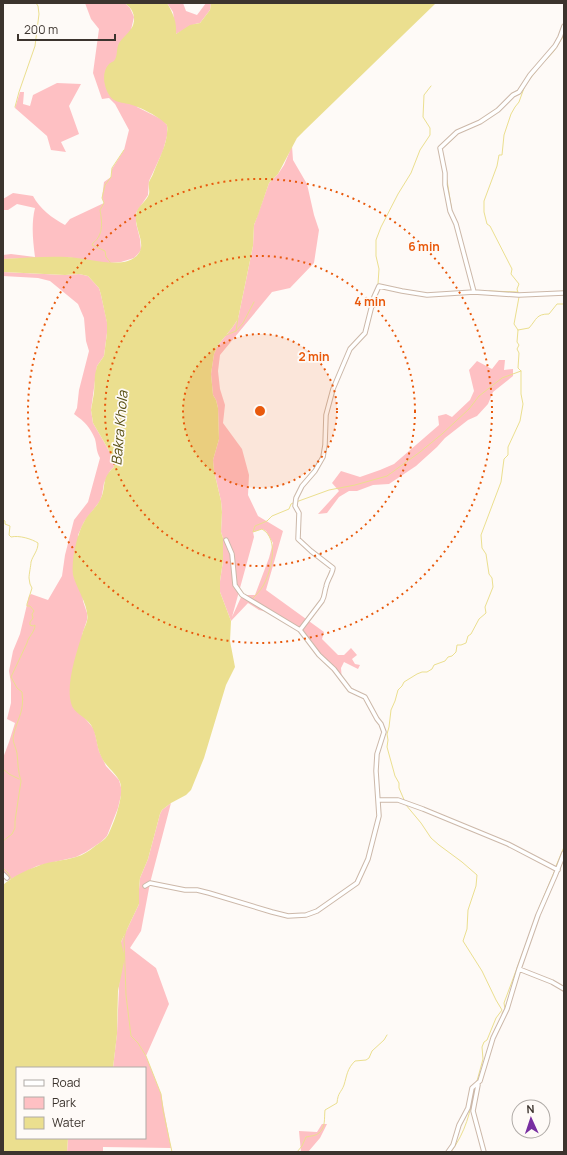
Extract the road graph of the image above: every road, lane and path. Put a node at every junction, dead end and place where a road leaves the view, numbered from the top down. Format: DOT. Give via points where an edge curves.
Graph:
graph roads {
  1 [pos="564,26"];
  2 [pos="474,292"];
  3 [pos="564,292"];
  4 [pos="226,540"];
  5 [pos="300,630"];
  6 [pos="379,800"];
  7 [pos="564,853"];
  8 [pos="558,870"];
  9 [pos="3,874"];
  10 [pos="7,878"];
  11 [pos="146,886"];
  12 [pos="518,969"];
  13 [pos="564,988"];
  14 [pos="478,1085"];
  15 [pos="448,1152"];
  16 [pos="484,1152"];
  1 -- 2 [label="street" via="555,46 519,92 480,122 457,132 440,148 450,211 456,224"];
  2 -- 3 [label="street" via="519,295"];
  2 -- 5 [label="street" via="427,295 379,286 365,333 350,349 333,389 326,416 323,457 296,498 295,506 300,513 298,539 333,568 325,596"];
  4 -- 5 [label="street" via="232,554 235,585 242,594"];
  5 -- 6 [label="street" via="350,690 365,697 381,724 384,732 377,754 376,771"];
  6 -- 8 [label="street" via="398,800 423,809 508,844"];
  6 -- 11 [label="street" via="375,834 368,859 357,883 317,911 306,915 288,916 203,892 150,883"];
  7 -- 8 [label="street"];
  8 -- 12 [label="street"];
  9 -- 10 [label="street"];
  12 -- 13 [label="street"];
  12 -- 14 [label="street" via="507,1010 493,1038"];
  14 -- 15 [label="street" via="472,1088 468,1108"];
  14 -- 16 [label="street" via="473,1111"];
}
